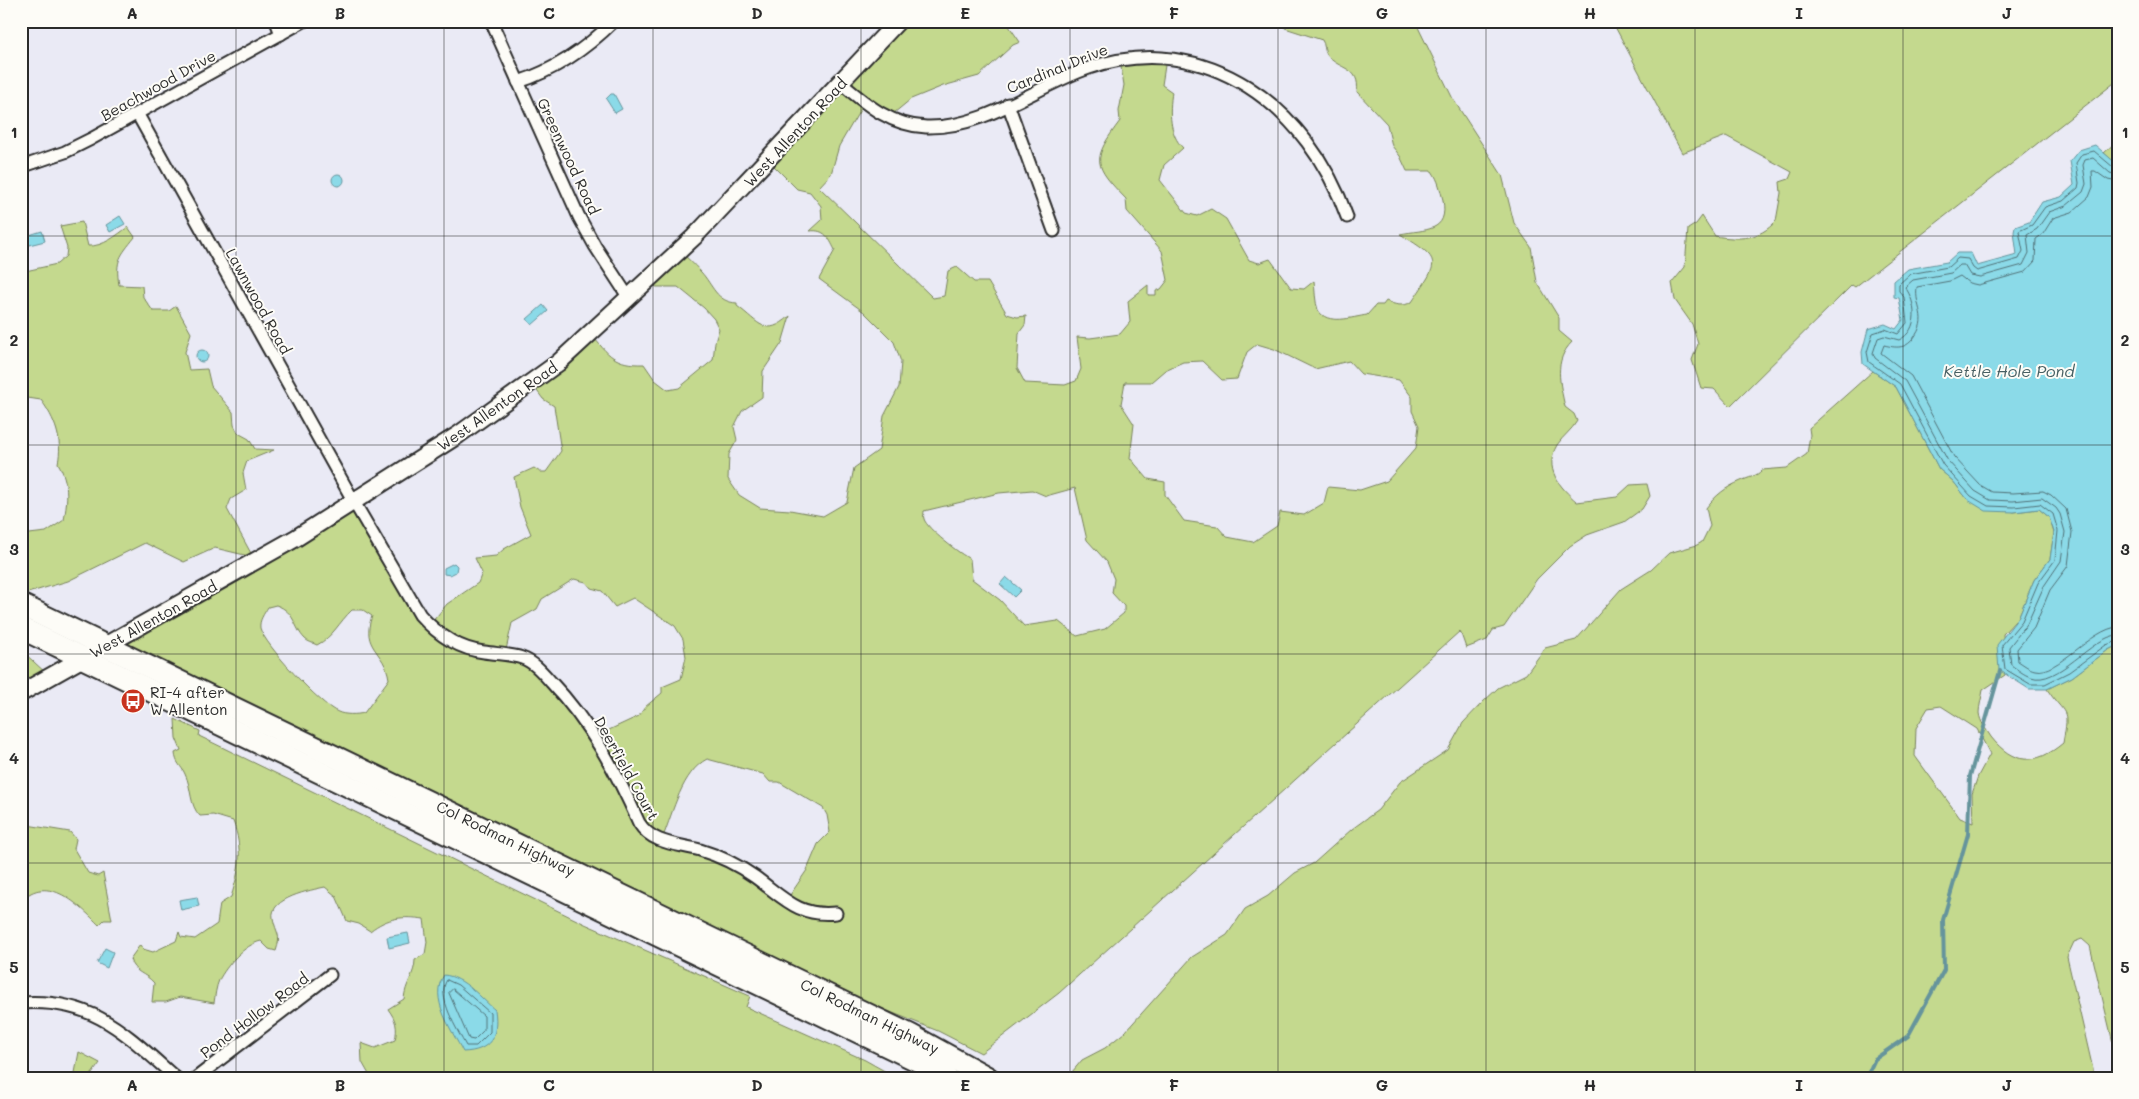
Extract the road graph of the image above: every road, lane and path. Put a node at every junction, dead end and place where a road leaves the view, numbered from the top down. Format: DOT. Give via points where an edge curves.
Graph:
graph roads {
  1 [pos="276,21"];
  2 [pos="304,21"];
  3 [pos="491,21"];
  4 [pos="614,21"];
  5 [pos="898,21"];
  6 [pos="281,34"];
  7 [pos="518,82"];
  8 [pos="841,83"];
  9 [pos="1008,104"];
  10 [pos="138,114"];
  11 [pos="21,167"];
  12 [pos="1347,217"];
  13 [pos="1054,231"];
  14 [pos="629,298"];
  15 [pos="354,502"];
  16 [pos="21,604"];
  17 [pos="21,628"];
  18 [pos="105,646"];
  19 [pos="82,658"];
  20 [pos="21,693"];
  21 [pos="836,913"];
  22 [pos="330,975"];
  23 [pos="21,1003"];
  24 [pos="176,1078"];
  25 [pos="196,1078"];
  26 [pos="947,1078"];
  27 [pos="988,1078"];
  1 -- 6 [label="street"];
  2 -- 6 [label="street, Beachwood Drive"];
  3 -- 7 [label="street, Greenwood Road"];
  4 -- 7 [label="street" via="584,49 557,67"];
  5 -- 8 [label="street, West Allenton Road"];
  6 -- 10 [label="street, Beachwood Drive"];
  7 -- 14 [label="street, Greenwood Road" via="579,217"];
  8 -- 9 [label="street, Cardinal Drive" via="884,117 912,126 957,124"];
  8 -- 14 [label="street, West Allenton Road" via="694,237"];
  9 -- 12 [label="street, Cardinal Drive" via="1073,74 1115,60 1168,57 1208,66 1265,98 1293,125 1327,172"];
  9 -- 13 [label="street"];
  10 -- 11 [label="street, Beachwood Drive" via="65,152"];
  10 -- 15 [label="street, Lawnwood Road"];
  14 -- 15 [label="street, West Allenton Road" via="558,364 458,435"];
  15 -- 18 [label="street, West Allenton Road"];
  15 -- 21 [label="street, Deerfield Court" via="410,602 431,627 450,641 470,649 526,660 539,669 572,705 598,741 639,823 650,836 731,862 798,908 820,915"];
  16 -- 18 [label="highway, Col Rodman Highway"];
  17 -- 19 [label="highway, Col Rodman Highway"];
  18 -- 19 [label="street, West Allenton Road"];
  18 -- 27 [label="highway, Col Rodman Highway" via="910,1035"];
  19 -- 20 [label="street, West Allenton Road"];
  19 -- 26 [label="highway, Col Rodman Highway" via="602,907"];
  22 -- 25 [label="street, Pond Hollow Road"];
  23 -- 24 [label="street" via="69,1005 101,1017"];
}
